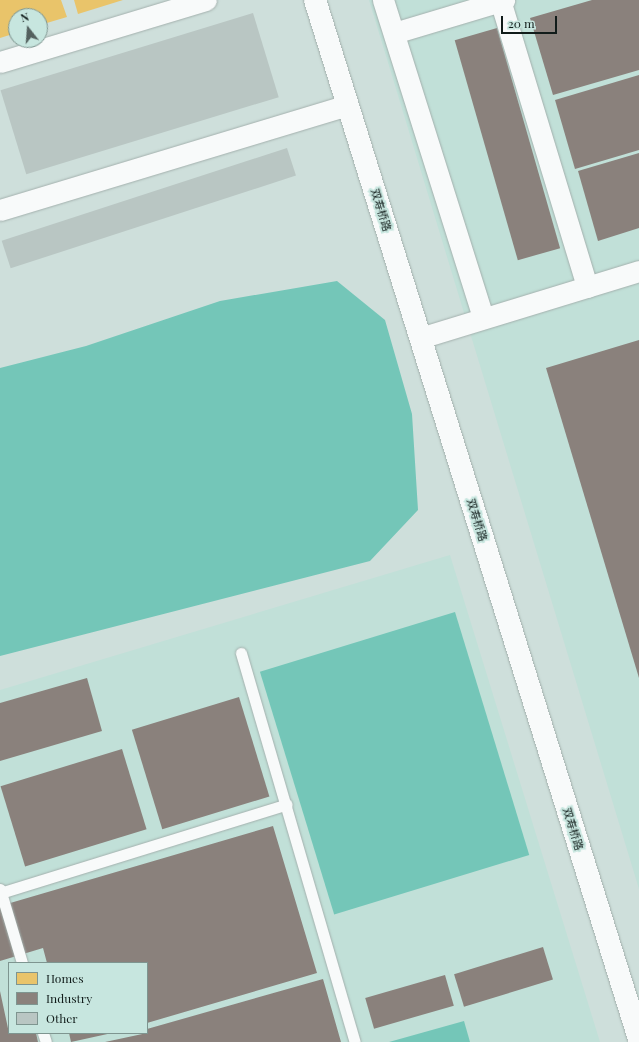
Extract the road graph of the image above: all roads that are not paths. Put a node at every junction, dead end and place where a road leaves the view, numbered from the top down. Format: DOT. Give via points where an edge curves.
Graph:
graph roads {
  1 [pos="315,0"];
  2 [pos="384,0"];
  3 [pos="502,0"];
  4 [pos="196,2"];
  5 [pos="394,33"];
  6 [pos="0,62"];
  7 [pos="348,105"];
  8 [pos="0,210"];
  9 [pos="639,271"];
  10 [pos="587,287"];
  11 [pos="483,318"];
  12 [pos="420,338"];
  13 [pos="241,653"];
  14 [pos="287,804"];
  15 [pos="0,892"];
  16 [pos="22,962"];
  17 [pos="639,1039"];
  18 [pos="355,1042"];
  1 -- 7 [label="street, 双寿桥路"];
  2 -- 5 [label="street"];
  3 -- 5 [label="street"];
  3 -- 10 [label="street"];
  4 -- 6 [label="street"];
  5 -- 11 [label="street"];
  7 -- 8 [label="street"];
  7 -- 12 [label="street, 双寿桥路"];
  9 -- 10 [label="street"];
  10 -- 11 [label="street"];
  11 -- 12 [label="street"];
  12 -- 17 [label="street, 双寿桥路"];
  13 -- 14 [label="lane"];
  14 -- 15 [label="lane"];
  14 -- 18 [label="lane"];
  15 -- 16 [label="lane"];
}
